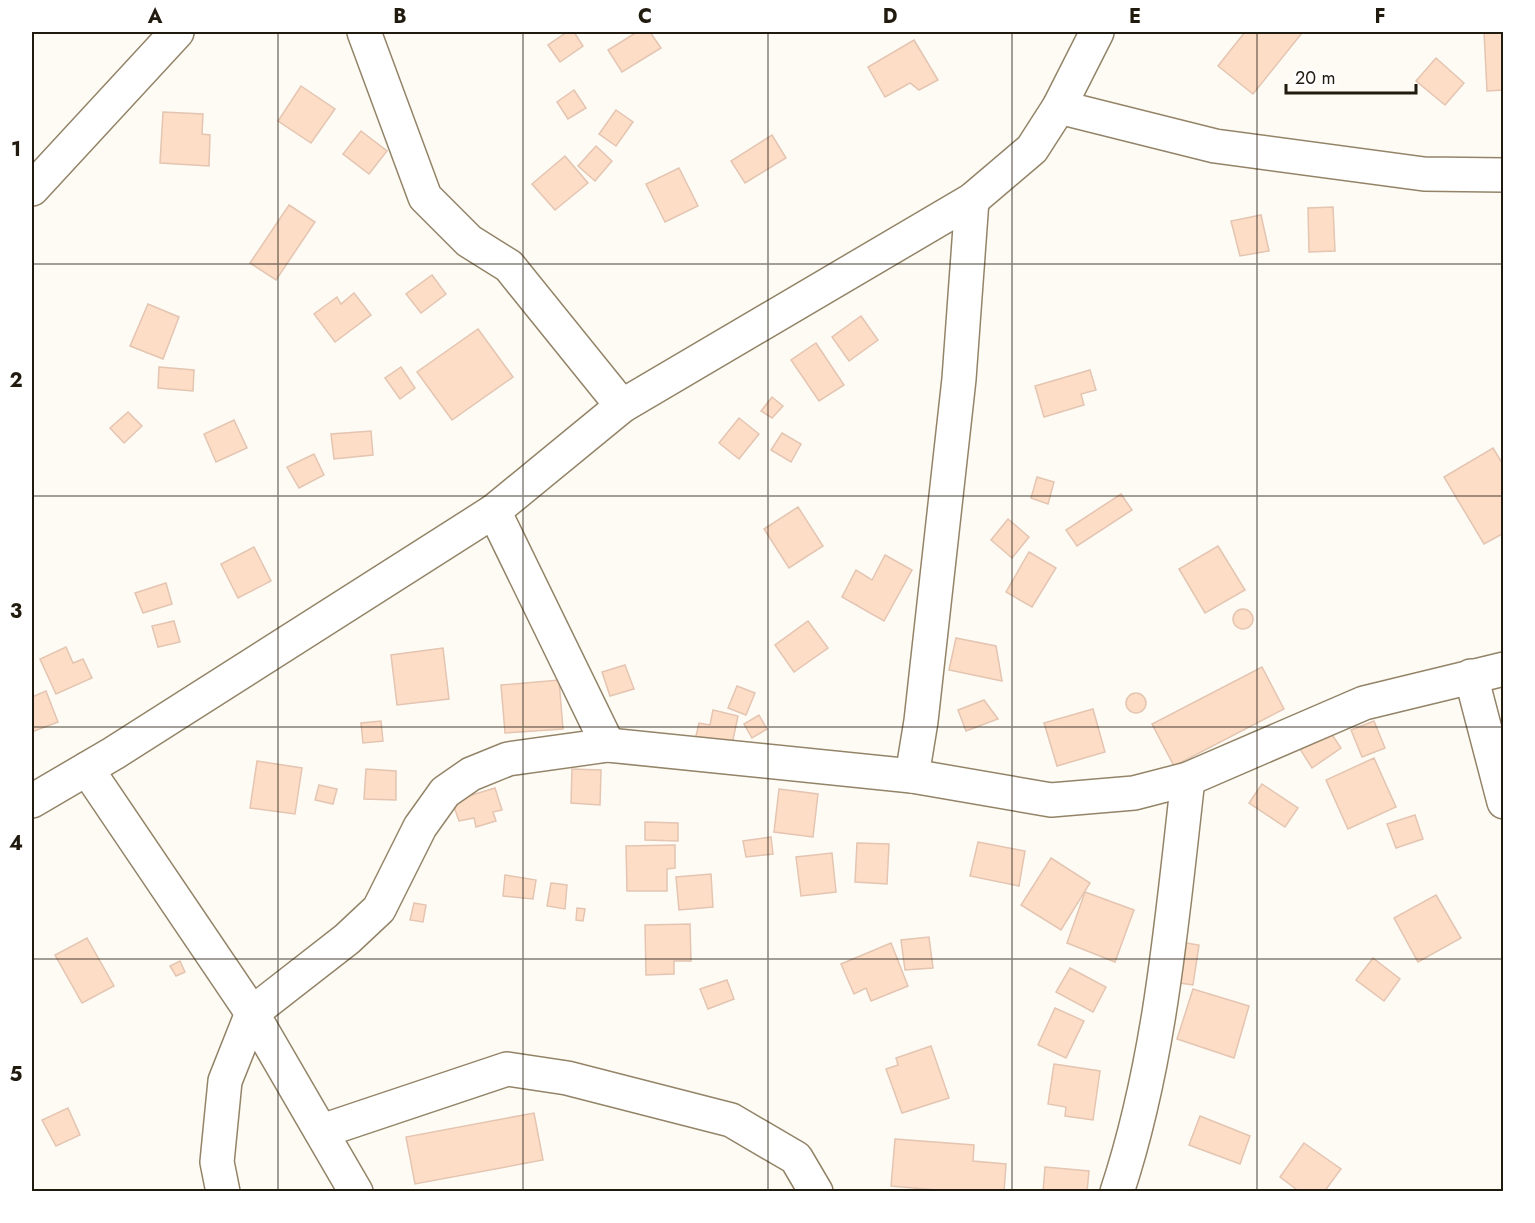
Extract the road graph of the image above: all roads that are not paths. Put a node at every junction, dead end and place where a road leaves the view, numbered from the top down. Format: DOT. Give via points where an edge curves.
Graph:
graph roads {
  1 [pos="177,32"];
  2 [pos="364,32"];
  3 [pos="1097,32"];
  4 [pos="1059,107"];
  5 [pos="1503,175"];
  6 [pos="32,189"];
  7 [pos="972,200"];
  8 [pos="622,406"];
  9 [pos="494,511"];
  10 [pos="1503,669"];
  11 [pos="1471,676"];
  12 [pos="608,745"];
  13 [pos="87,769"];
  14 [pos="912,776"];
  15 [pos="1188,779"];
  16 [pos="32,801"];
  17 [pos="1503,802"];
  18 [pos="252,1013"];
  19 [pos="322,1131"];
  20 [pos="224,1191"];
  21 [pos="356,1191"];
  22 [pos="816,1191"];
  23 [pos="1117,1191"];
  1 -- 6 [label="street"];
  2 -- 8 [label="street" via="425,197 469,241 509,266"];
  3 -- 4 [label="street"];
  4 -- 5 [label="street" via="1215,146 1424,174"];
  4 -- 7 [label="street" via="1032,149"];
  7 -- 8 [label="street"];
  7 -- 14 [label="street" via="959,379"];
  8 -- 9 [label="street"];
  9 -- 12 [label="street"];
  9 -- 13 [label="street"];
  10 -- 11 [label="street"];
  11 -- 15 [label="street" via="1364,703"];
  11 -- 17 [label="street"];
  12 -- 14 [label="street"];
  12 -- 18 [label="street" via="508,759 471,774 445,792 420,827 379,909"];
  13 -- 16 [label="street"];
  13 -- 18 [label="street"];
  14 -- 15 [label="street" via="1051,800 1134,793"];
  15 -- 23 [label="street" via="1166,970 1134,1142"];
  18 -- 19 [label="street"];
  18 -- 20 [label="street" via="225,1081 217,1162"];
  19 -- 21 [label="street"];
  19 -- 22 [label="street" via="507,1069 567,1078 731,1120 796,1158"];
}
